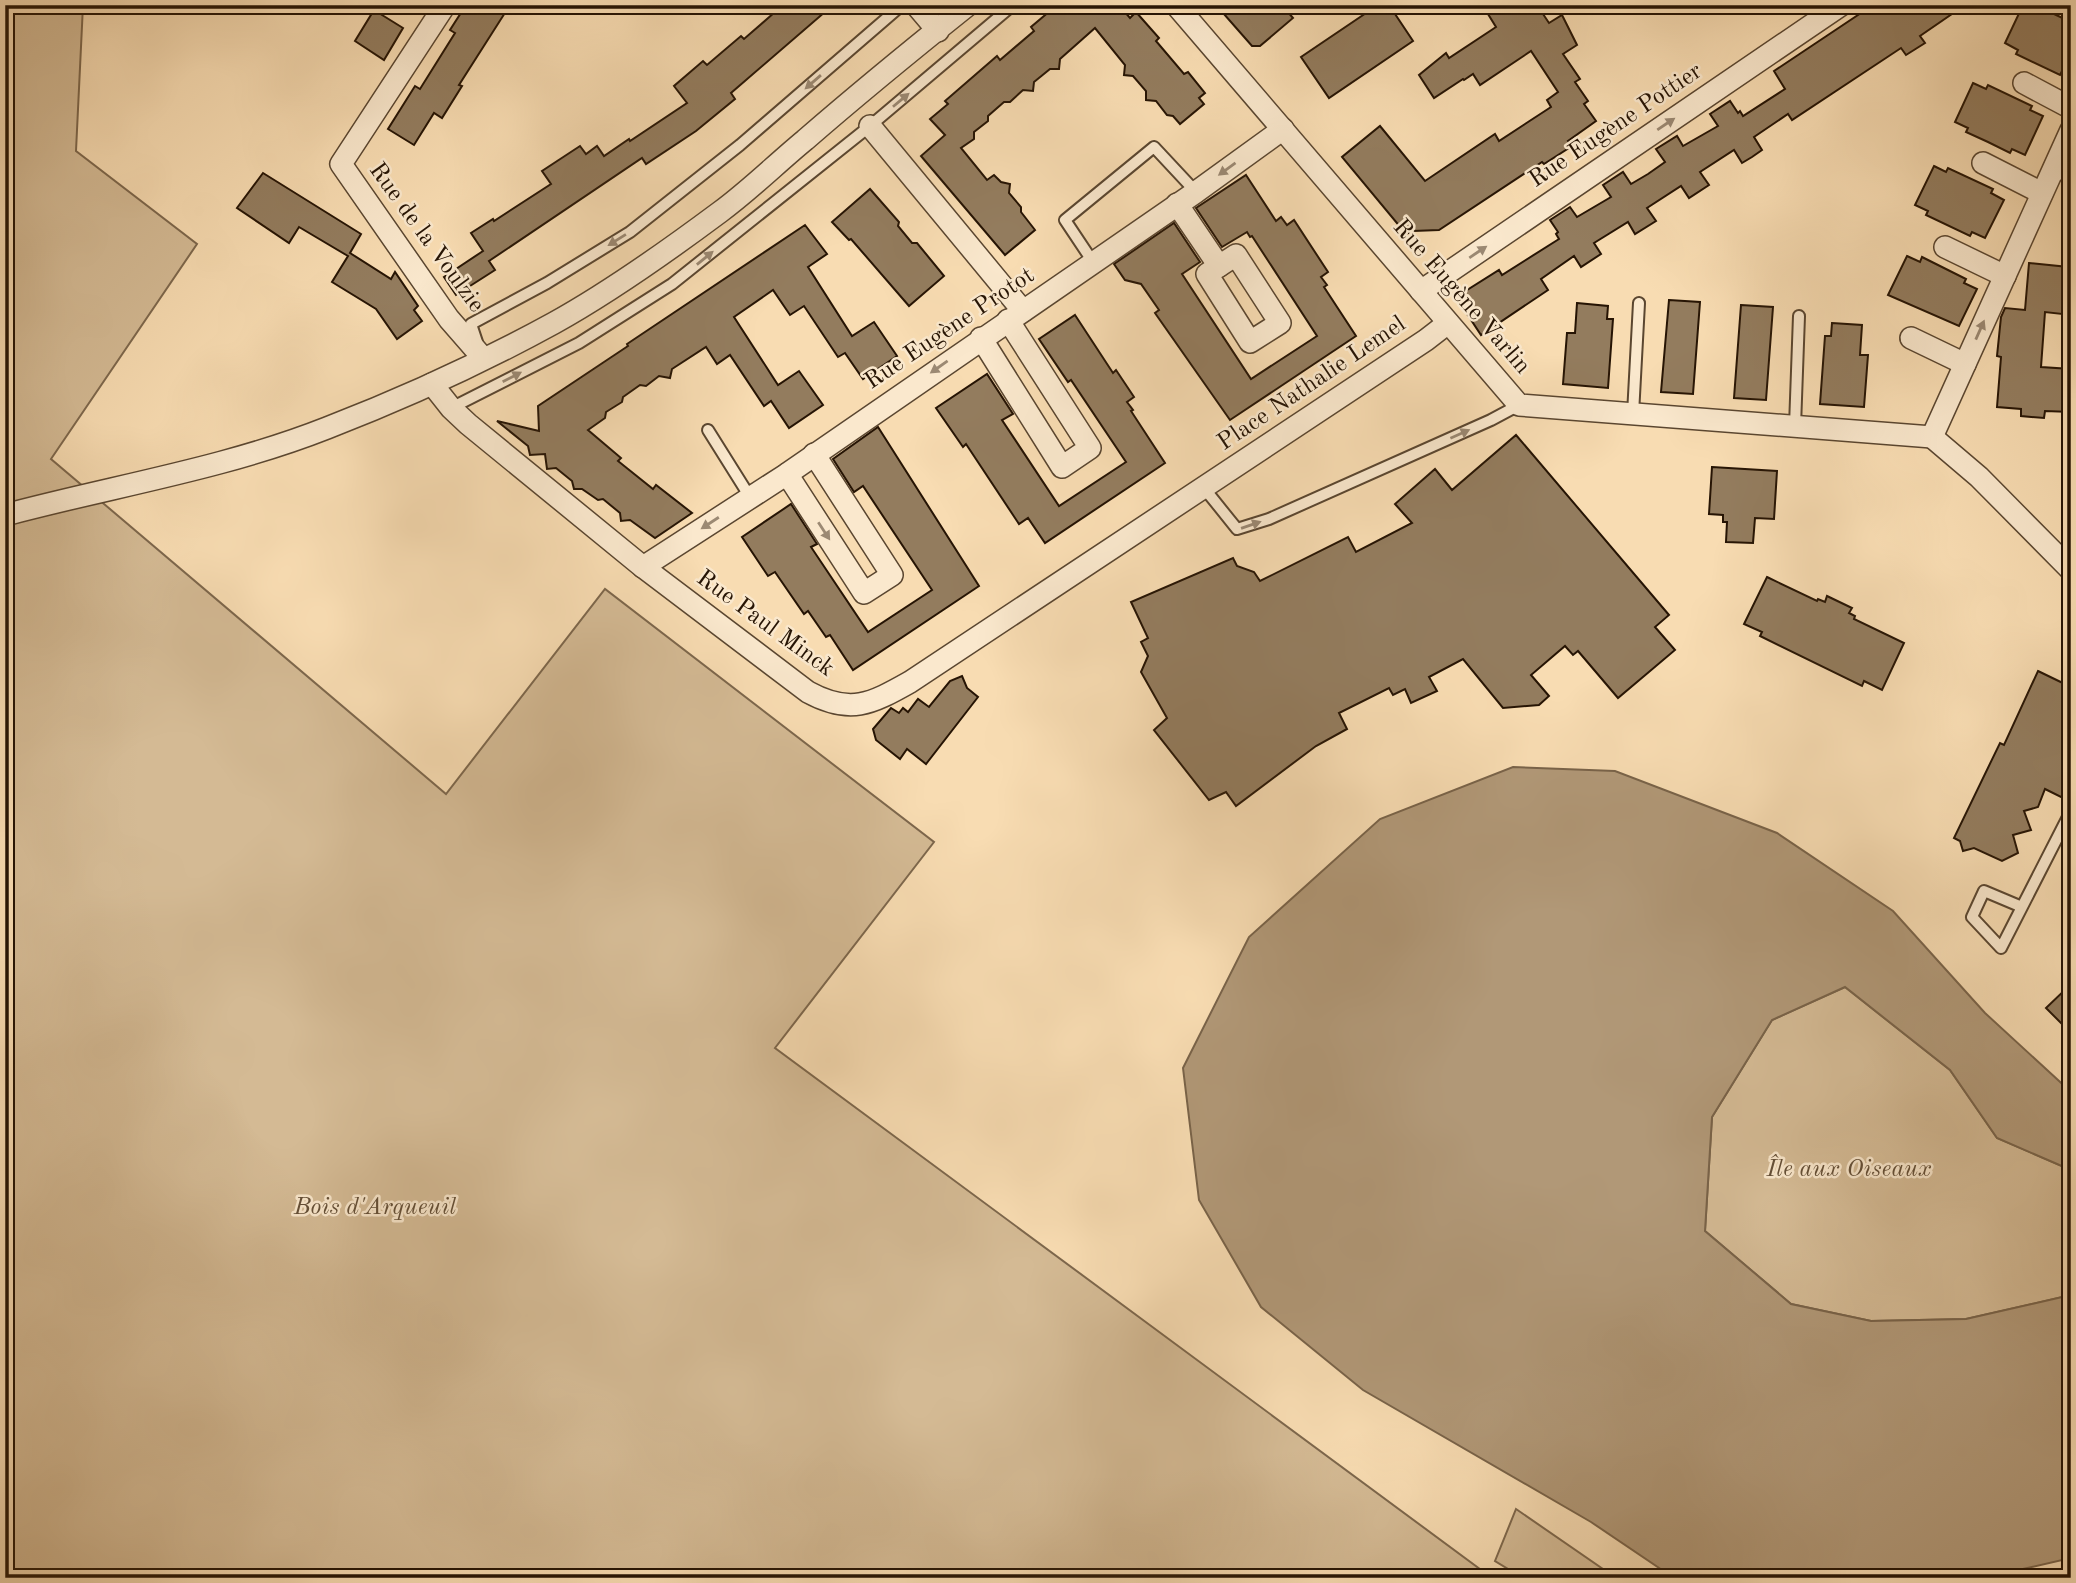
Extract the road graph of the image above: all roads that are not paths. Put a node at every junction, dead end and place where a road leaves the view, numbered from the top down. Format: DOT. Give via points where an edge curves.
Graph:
graph roads {
  1 [pos="445,5"];
  2 [pos="902,5"];
  3 [pos="916,5"];
  4 [pos="968,5"];
  5 [pos="1013,5"];
  6 [pos="1176,5"];
  7 [pos="1841,5"];
  8 [pos="938,31"];
  9 [pos="2024,83"];
  10 [pos="2071,108"];
  11 [pos="870,127"];
  12 [pos="1283,129"];
  13 [pos="2071,130"];
  14 [pos="1983,163"];
  15 [pos="2055,181"];
  16 [pos="1196,192"];
  17 [pos="1177,204"];
  18 [pos="1945,247"];
  19 [pos="1093,262"];
  20 [pos="1219,266"];
  21 [pos="2005,276"];
  22 [pos="1421,291"];
  23 [pos="1639,303"];
  24 [pos="1015,316"];
  25 [pos="1799,316"];
  26 [pos="1448,323"];
  27 [pos="981,338"];
  28 [pos="1911,338"];
  29 [pos="483,358"];
  30 [pos="1965,364"];
  31 [pos="432,384"];
  32 [pos="1520,405"];
  33 [pos="451,408"];
  34 [pos="1633,414"];
  35 [pos="1795,426"];
  36 [pos="708,430"];
  37 [pos="1932,437"];
  38 [pos="814,454"];
  39 [pos="787,474"];
  40 [pos="1204,488"];
  41 [pos="750,497"];
  42 [pos="5,515"];
  43 [pos="643,567"];
  44 [pos="2071,570"];
  45 [pos="2071,811"];
  46 [pos="2022,907"];
  1 -- 29 [label="street, Rue de la Voulzie" via="341,164 449,319"];
  2 -- 29 [label="lane, one-way" via="740,145 630,232 471,324"];
  3 -- 8 [label="street"];
  4 -- 8 [label="street"];
  11 -- 5 [label="lane, one-way"];
  6 -- 12 [label="street, Rue Eugène Varlin"];
  22 -- 7 [label="street, Rue Eugène Pottier, one-way"];
  8 -- 29 [label="street" via="723,210 555,322"];
  9 -- 10 [label="street"];
  11 -- 24 [label="street"];
  33 -- 11 [label="lane, one-way" via="579,343 672,284"];
  12 -- 16 [label="street, Rue Eugène Protot, one-way"];
  12 -- 22 [label="street, Rue Eugène Varlin"];
  13 -- 15 [label="street"];
  14 -- 15 [label="street"];
  15 -- 21 [label="street"];
  16 -- 17 [label="street, Rue Eugène Protot"];
  16 -- 19 [label="lane" via="1154,147 1065,220"];
  17 -- 19 [label="street, Rue Eugène Protot"];
  17 -- 20 [label="street"];
  18 -- 21 [label="street"];
  19 -- 24 [label="street, Rue Eugène Protot"];
  30 -- 21 [label="street, one-way"];
  22 -- 26 [label="street, Rue Eugène Varlin"];
  23 -- 34 [label="lane"];
  24 -- 27 [label="street, Rue Eugène Protot"];
  24 -- 27 [label="street" via="1090,448 1062,467"];
  25 -- 35 [label="lane"];
  26 -- 32 [label="street, Rue Eugène Varlin"];
  26 -- 40 [label="street, Place Nathalie Lemel"];
  27 -- 38 [label="street, Rue Eugène Protot, one-way"];
  28 -- 30 [label="street"];
  29 -- 31 [label="street"];
  30 -- 37 [label="street"];
  31 -- 33 [label="street, Rue Paul Minck"];
  31 -- 42 [label="street" via="265,449"];
  32 -- 34 [label="street, Rue Eugène Varlin"];
  40 -- 32 [label="lane, one-way" via="1237,529"];
  33 -- 43 [label="street, Rue Paul Minck"];
  34 -- 35 [label="street, Rue Eugène Varlin"];
  35 -- 37 [label="street, Rue Eugène Varlin"];
  36 -- 41 [label="lane"];
  37 -- 44 [label="street" via="1979,477"];
  38 -- 39 [label="street, Rue Eugène Protot"];
  39 -- 38 [label="street, one-way" via="864,593 892,575"];
  39 -- 41 [label="street, Rue Eugène Protot"];
  40 -- 43 [label="street, Rue Paul Minck" via="910,682 879,700 855,705 827,702 808,692"];
  41 -- 43 [label="street, Rue Eugène Protot, one-way"];
  45 -- 46 [label="lane"];
  46 -- 46 [label="lane" via="2001,948 1972,917 1984,891"];
}
